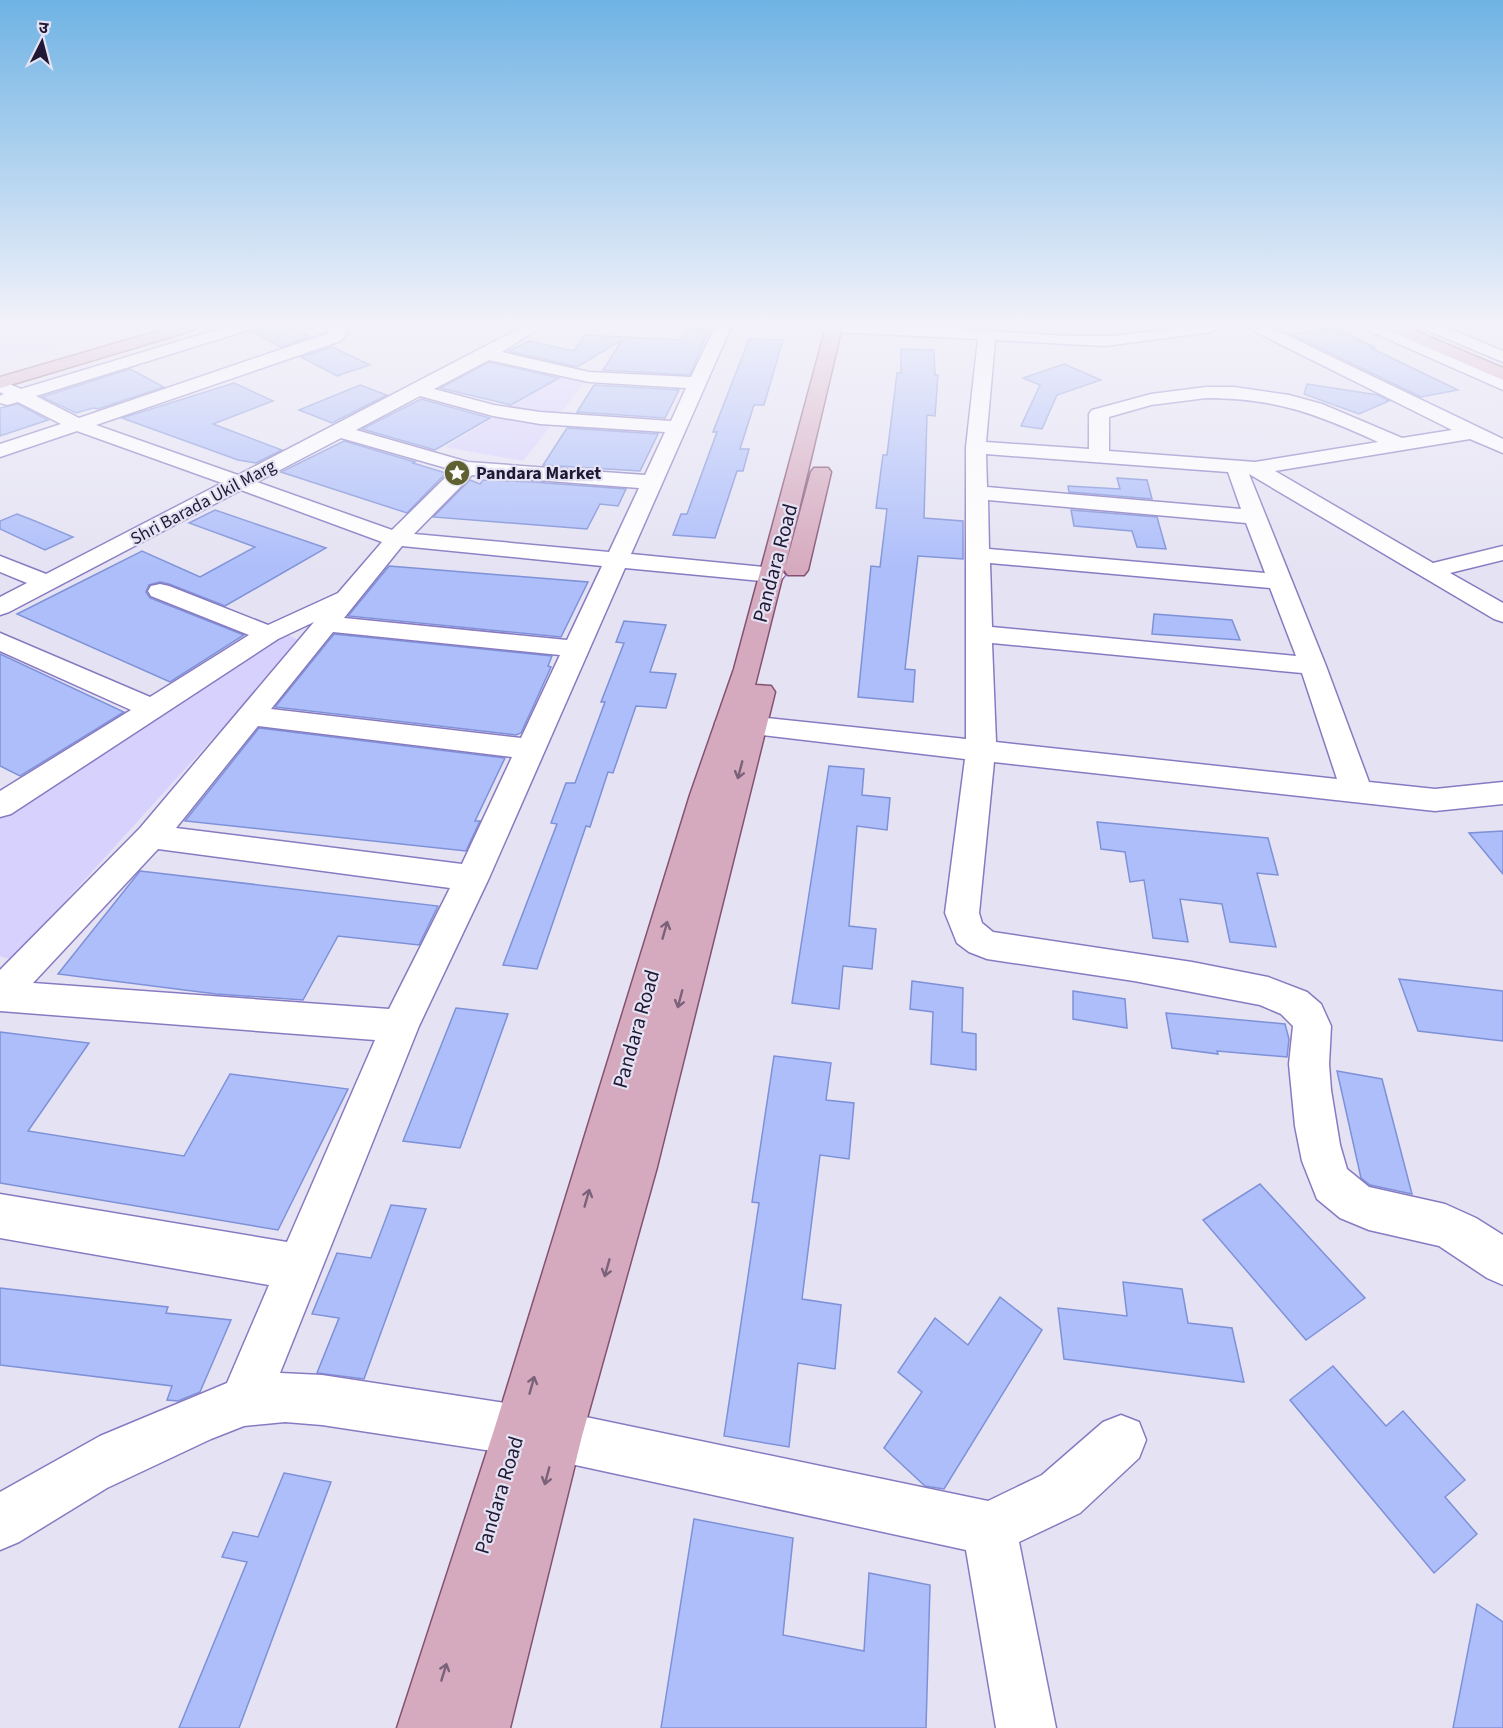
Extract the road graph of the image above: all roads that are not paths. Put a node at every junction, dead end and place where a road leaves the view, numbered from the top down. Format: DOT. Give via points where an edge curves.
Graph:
graph roads {
  1 [pos="40,408"];
  2 [pos="125,408"];
  3 [pos="384,408"];
  4 [pos="484,408"];
  5 [pos="684,408"];
  6 [pos="821,408"];
  7 [pos="830,408"];
  8 [pos="980,408"];
  9 [pos="1117,408"];
  10 [pos="1314,408"];
  11 [pos="1424,408"];
  12 [pos="76,424"];
  13 [pos="675,427"];
  14 [pos="338,431"];
  15 [pos="1474,432"];
  16 [pos="1400,444"];
  17 [pos="976,447"];
  18 [pos="1503,447"];
  19 [pos="0,451"];
  20 [pos="1099,456"];
  21 [pos="1246,467"];
  22 [pos="467,468"];
  23 [pos="650,482"];
  24 [pos="238,484"];
  25 [pos="977,493"];
  26 [pos="1254,517"];
  27 [pos="396,539"];
  28 [pos="1503,553"];
  29 [pos="978,555"];
  30 [pos="614,561"];
  31 [pos="0,563"];
  32 [pos="1429,571"];
  33 [pos="772,575"];
  34 [pos="1279,581"];
  35 [pos="47,583"];
  36 [pos="160,591"];
  37 [pos="0,607"];
  38 [pos="1503,615"];
  39 [pos="326,617"];
  40 [pos="259,631"];
  41 [pos="980,634"];
  42 [pos="0,641"];
  43 [pos="574,650"];
  44 [pos="1313,666"];
  45 [pos="151,708"];
  46 [pos="250,716"];
  47 [pos="741,724"];
  48 [pos="530,748"];
  49 [pos="981,749"];
  50 [pos="1357,792"];
  51 [pos="1503,793"];
  52 [pos="0,806"];
  53 [pos="151,836"];
  54 [pos="472,878"];
  55 [pos="0,995"];
  56 [pos="400,1026"];
  57 [pos="0,1216"];
  58 [pos="1503,1262"];
  59 [pos="298,1267"];
  60 [pos="244,1401"];
  61 [pos="538,1433"];
  62 [pos="1121,1440"];
  63 [pos="0,1524"];
  64 [pos="988,1528"];
  65 [pos="427,1728"];
  66 [pos="480,1728"];
  67 [pos="1026,1728"];
  1 -- 12 [label="street"];
  2 -- 12 [label="street"];
  3 -- 14 [label="street, Shri Barada Ukil Marg"];
  4 -- 13 [label="street" via="532,417"];
  5 -- 13 [label="street"];
  6 -- 33 [label="main road, Pandara Road"];
  7 -- 47 [label="main road, Pandara Road" via="810,521"];
  8 -- 17 [label="street"];
  9 -- 20 [label="street" via="1099,414"];
  10 -- 16 [label="street"];
  11 -- 15 [label="street"];
  12 -- 19 [label="street"];
  12 -- 24 [label="street"];
  13 -- 23 [label="street"];
  14 -- 22 [label="street"];
  14 -- 24 [label="street, Shri Barada Ukil Marg"];
  15 -- 16 [label="street"];
  15 -- 18 [label="street"];
  16 -- 21 [label="street"];
  17 -- 20 [label="street"];
  17 -- 25 [label="street"];
  20 -- 21 [label="street"];
  21 -- 26 [label="street"];
  21 -- 32 [label="street"];
  22 -- 23 [label="street"];
  22 -- 27 [label="street"];
  23 -- 30 [label="street"];
  24 -- 27 [label="street"];
  24 -- 35 [label="street, Shri Barada Ukil Marg"];
  25 -- 26 [label="street"];
  25 -- 29 [label="street"];
  26 -- 34 [label="street"];
  27 -- 30 [label="street"];
  27 -- 39 [label="street" via="354,591"];
  28 -- 32 [label="street"];
  29 -- 34 [label="street"];
  29 -- 41 [label="street"];
  30 -- 33 [label="street"];
  30 -- 43 [label="street"];
  31 -- 35 [label="street"];
  32 -- 38 [label="street"];
  33 -- 47 [label="main road, Pandara Road"];
  34 -- 44 [label="street"];
  35 -- 37 [label="street, Shri Barada Ukil Marg"];
  36 -- 40 [label="street"];
  39 -- 40 [label="street"];
  39 -- 43 [label="street"];
  39 -- 46 [label="street"];
  40 -- 45 [label="street"];
  41 -- 44 [label="street"];
  41 -- 49 [label="street"];
  42 -- 45 [label="street"];
  43 -- 48 [label="street"];
  44 -- 50 [label="street"];
  45 -- 52 [label="street"];
  46 -- 48 [label="street"];
  46 -- 53 [label="street"];
  47 -- 49 [label="street"];
  47 -- 61 [label="main road, Pandara Road" via="705,795"];
  48 -- 54 [label="street"];
  49 -- 50 [label="street"];
  49 -- 58 [label="street" via="962,913 971,938 987,945 1180,973 1284,997 1306,1011 1311,1020 1311,1087 1331,1183 1343,1195 1372,1209 1453,1229"];
  50 -- 51 [label="street" via="1436,800"];
  53 -- 54 [label="street"];
  53 -- 55 [label="street"];
  54 -- 56 [label="street"];
  55 -- 56 [label="street"];
  56 -- 59 [label="street"];
  57 -- 59 [label="street"];
  59 -- 60 [label="street"];
  60 -- 61 [label="street" via="285,1397 322,1400"];
  60 -- 63 [label="street" via="121,1451 56,1486"];
  61 -- 64 [label="street"];
  65 -- 61 [label="main road, Pandara Road, one-way"];
  61 -- 66 [label="main road, Pandara Road, one-way"];
  62 -- 64 [label="street" via="1061,1494"];
  64 -- 67 [label="street"];
}
